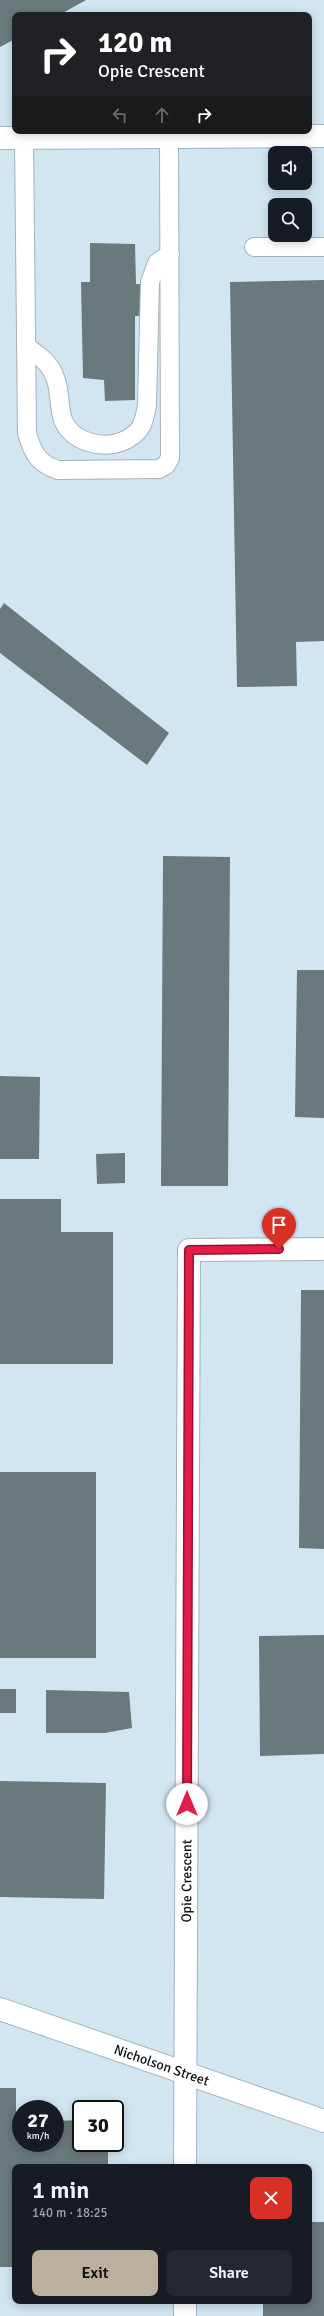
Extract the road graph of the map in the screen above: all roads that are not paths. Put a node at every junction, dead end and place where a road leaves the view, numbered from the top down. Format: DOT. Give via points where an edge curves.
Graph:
graph roads {
  1 [pos="324,136"];
  2 [pos="168,137"];
  3 [pos="0,138"];
  4 [pos="24,138"];
  5 [pos="324,247"];
  6 [pos="254,248"];
  7 [pos="170,254"];
  8 [pos="27,347"];
  9 [pos="324,1249"];
  10 [pos="0,2008"];
  11 [pos="186,2073"];
  12 [pos="324,2121"];
  13 [pos="185,2164"];
  14 [pos="185,2304"];
  15 [pos="185,2316"];
  1 -- 2 [label="street"];
  2 -- 4 [label="street"];
  2 -- 7 [label="lane"];
  3 -- 4 [label="street"];
  4 -- 8 [label="lane"];
  5 -- 6 [label="lane"];
  7 -- 8 [label="lane" via="157,262 152,277 147,405 145,422 134,435 103,446 82,439 70,430 64,422 55,376 49,365"];
  7 -- 8 [label="lane" via="170,458 166,466 159,469 58,470 45,466 32,448 27,433"];
  9 -- 11 [label="street, Opie Crescent" via="189,1250"];
  10 -- 11 [label="street, Nicholson Street"];
  11 -- 12 [label="street, Nicholson Street"];
  11 -- 13 [label="street, Opie Crescent"];
  14 -- 15 [label="street"];
}
